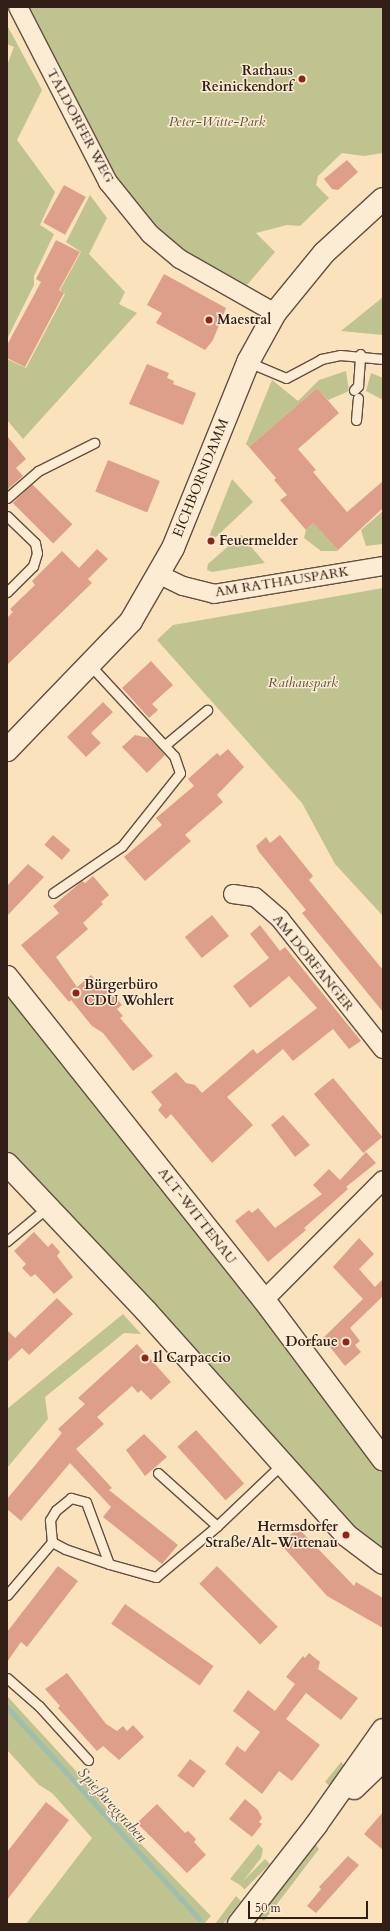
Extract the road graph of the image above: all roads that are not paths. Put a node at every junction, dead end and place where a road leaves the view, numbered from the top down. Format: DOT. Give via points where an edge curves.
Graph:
graph roads {
  1 [pos="18,7"];
  2 [pos="383,199"];
  3 [pos="275,313"];
  4 [pos="360,354"];
  5 [pos="383,359"];
  6 [pos="248,362"];
  7 [pos="356,420"];
  8 [pos="94,443"];
  9 [pos="7,498"];
  10 [pos="7,516"];
  11 [pos="383,566"];
  12 [pos="160,575"];
  13 [pos="7,592"];
  14 [pos="91,666"];
  15 [pos="207,710"];
  16 [pos="165,745"];
  17 [pos="7,750"];
  18 [pos="52,893"];
  19 [pos="233,894"];
  20 [pos="7,977"];
  21 [pos="383,1049"];
  22 [pos="7,1164"];
  23 [pos="383,1180"];
  24 [pos="48,1207"];
  25 [pos="7,1241"];
  26 [pos="264,1300"];
  27 [pos="383,1458"];
  28 [pos="283,1463"];
  29 [pos="158,1473"];
  30 [pos="217,1526"];
  31 [pos="52,1542"];
  32 [pos="383,1563"];
  33 [pos="109,1564"];
  34 [pos="7,1595"];
  35 [pos="7,1678"];
  36 [pos="383,1730"];
  37 [pos="88,1760"];
  38 [pos="383,1760"];
  39 [pos="316,1825"];
  40 [pos="239,1924"];
  1 -- 3 [label="street, TALDORFER WEG" via="108,182 150,234 180,260"];
  2 -- 3 [label="main road, EICHBORNDAMM" via="324,253"];
  3 -- 6 [label="main road, EICHBORNDAMM"];
  4 -- 5 [label="lane"];
  4 -- 6 [label="lane" via="321,359 286,378"];
  4 -- 7 [label="lane"];
  6 -- 12 [label="main road, EICHBORNDAMM"];
  8 -- 9 [label="lane" via="38,471"];
  10 -- 13 [label="lane" via="35,543 37,553 33,566"];
  11 -- 12 [label="street, AM RATHAUSPARK" via="214,594 183,586"];
  12 -- 14 [label="main road, EICHBORNDAMM" via="131,621"];
  14 -- 16 [label="lane"];
  14 -- 17 [label="main road, EICHBORNDAMM"];
  15 -- 16 [label="lane"];
  16 -- 18 [label="lane" via="179,764 178,777 122,846"];
  19 -- 21 [label="street, AM DORFANGER" via="255,897 280,919"];
  20 -- 26 [label="main road, ALT-WITTENAU"];
  22 -- 24 [label="main road"];
  23 -- 26 [label="street"];
  24 -- 25 [label="lane"];
  24 -- 28 [label="main road"];
  26 -- 27 [label="main road, ALT-WITTENAU"];
  28 -- 30 [label="lane"];
  28 -- 32 [label="main road" via="346,1535"];
  29 -- 30 [label="lane"];
  30 -- 33 [label="lane" via="156,1577"];
  31 -- 33 [label="lane"];
  31 -- 33 [label="lane" via="50,1520 56,1510 71,1498 80,1499 90,1510"];
  31 -- 34 [label="lane"];
  35 -- 37 [label="lane" via="39,1706"];
  36 -- 39 [label="main road"];
  38 -- 39 [label="main road"];
  39 -- 40 [label="main road"];
}
